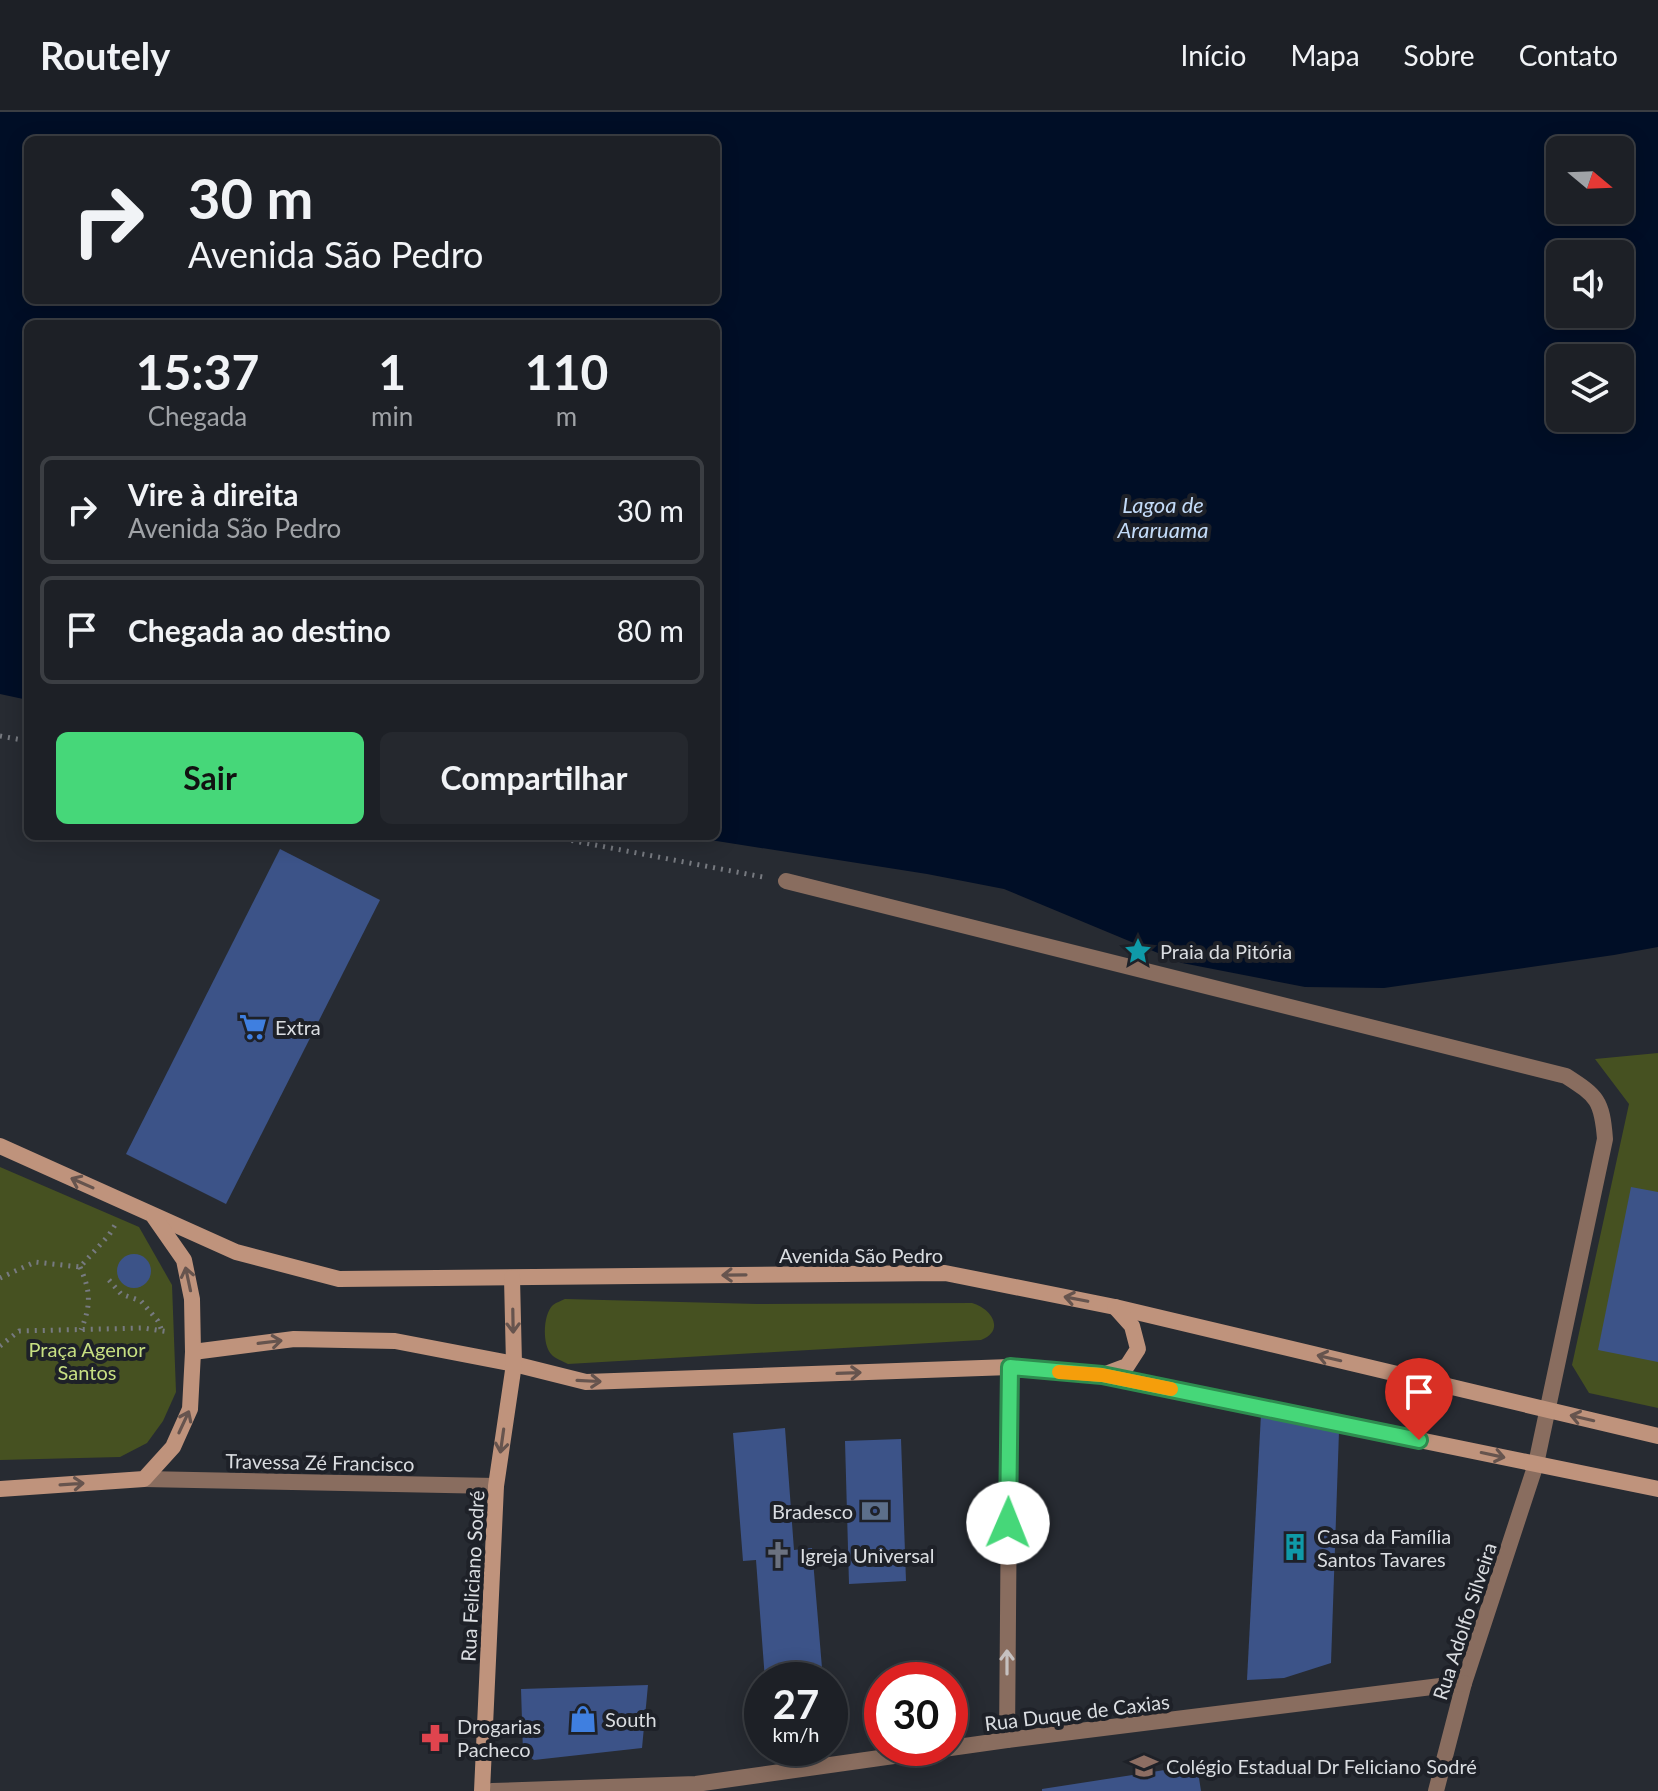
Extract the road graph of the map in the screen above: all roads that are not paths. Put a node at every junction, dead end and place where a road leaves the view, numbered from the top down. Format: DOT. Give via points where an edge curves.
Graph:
graph roads {
  1 [pos="786,881"];
  2 [pos="0,1146"];
  3 [pos="153,1215"];
  4 [pos="512,1278"];
  5 [pos="1115,1307"];
  6 [pos="193,1344"];
  7 [pos="514,1364"];
  8 [pos="1010,1367"];
  9 [pos="1102,1375"];
  10 [pos="1547,1410"];
  11 [pos="1658,1436"];
  12 [pos="1536,1464"];
  13 [pos="144,1479"];
  14 [pos="496,1486"];
  15 [pos="0,1489"];
  16 [pos="1658,1489"];
  17 [pos="1464,1683"];
  18 [pos="1007,1740"];
  19 [pos="693,1787"];
  20 [pos="482,1791"];
  21 [pos="492,1791"];
  22 [pos="1436,1791"];
  1 -- 10 [label="street, Rua Adolfo Silveira" via="1566,1076 1591,1092 1603,1113 1605,1139"];
  3 -- 2 [label="street, Avenida São Pedro, one-way"];
  3 -- 4 [label="street, Avenida São Pedro" via="236,1252 339,1279"];
  6 -- 3 [label="street, one-way" via="184,1260"];
  5 -- 4 [label="street, Avenida São Pedro, one-way" via="945,1273"];
  4 -- 7 [label="street, Rua Feliciano Sodré, one-way"];
  5 -- 9 [label="street" via="1132,1326 1138,1349 1127,1366"];
  10 -- 5 [label="street, Avenida São Pedro, one-way"];
  6 -- 7 [label="street, one-way" via="395,1341"];
  13 -- 6 [label="street, one-way" via="173,1447 190,1409"];
  7 -- 8 [label="street, one-way" via="586,1382"];
  7 -- 14 [label="street, Rua Feliciano Sodré, one-way"];
  8 -- 9 [label="street"];
  18 -- 8 [label="street, one-way"];
  9 -- 12 [label="street, one-way"];
  11 -- 10 [label="street, Avenida São Pedro, one-way"];
  10 -- 12 [label="street, Rua Adolfo Silveira"];
  12 -- 16 [label="street"];
  12 -- 17 [label="street, Rua Adolfo Silveira"];
  13 -- 14 [label="street, Travessa Zé Francisco"];
  15 -- 13 [label="street, one-way"];
  14 -- 20 [label="street, Rua Feliciano Sodré"];
  17 -- 18 [label="street, Rua Duque de Caxias"];
  17 -- 22 [label="street, Rua Adolfo Silveira"];
  18 -- 19 [label="street, Rua Duque de Caxias"];
  19 -- 21 [label="street, Rua Duque de Caxias"];
}
